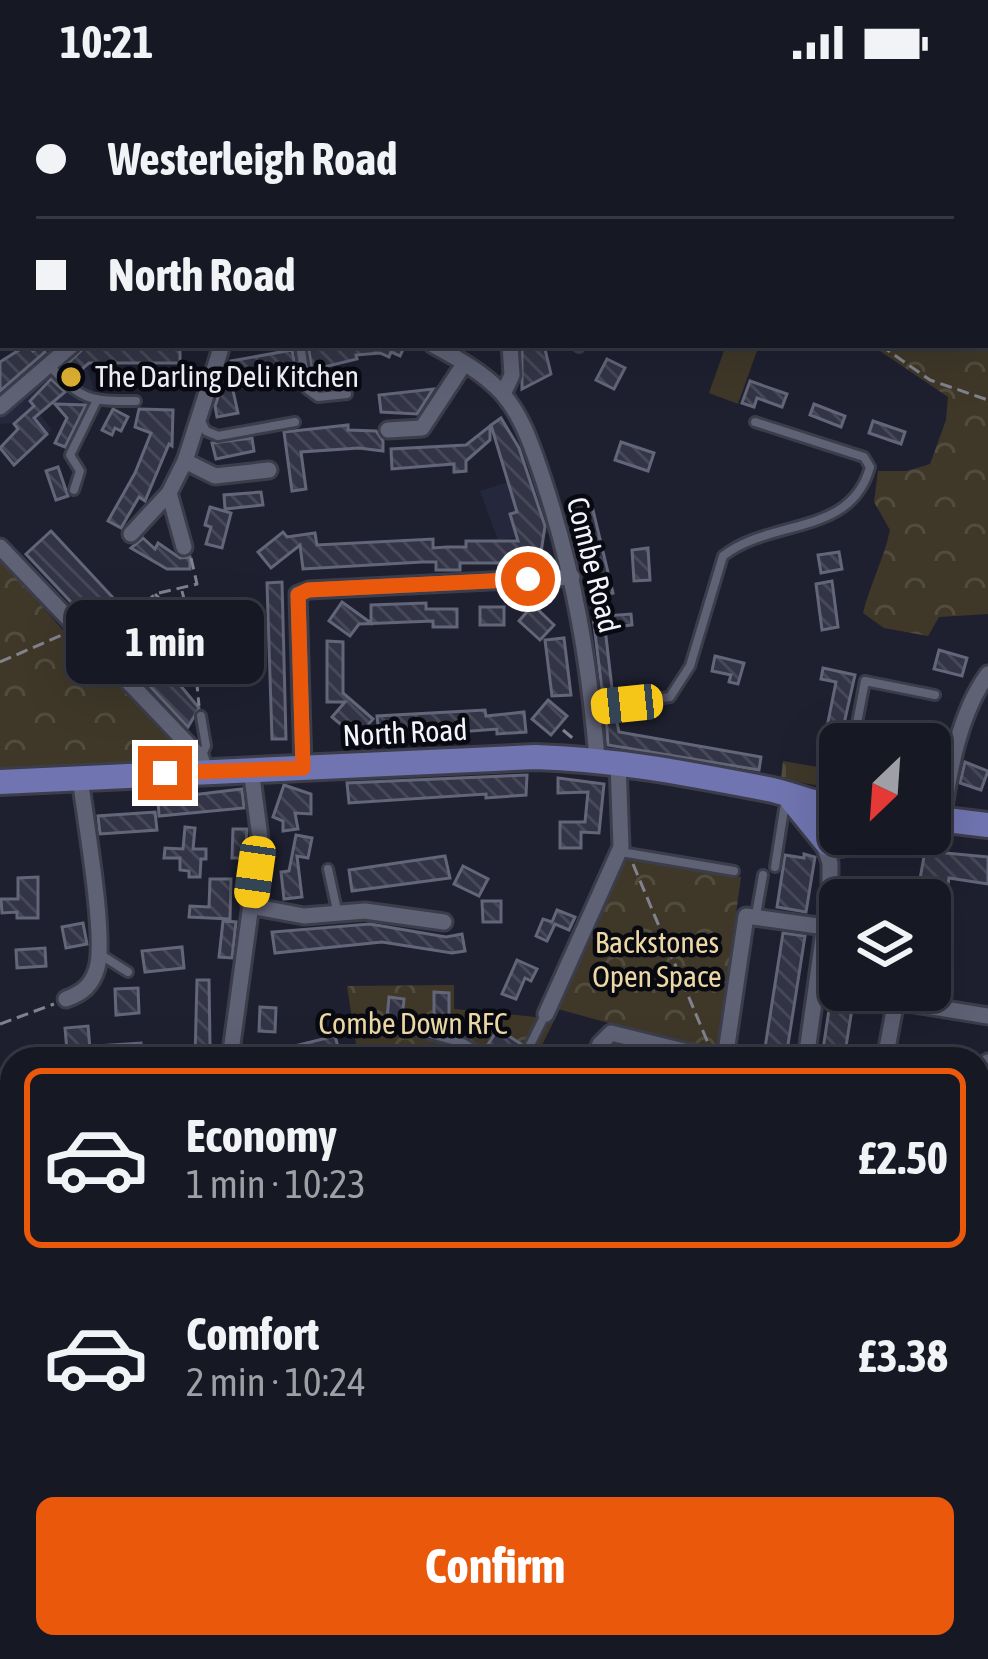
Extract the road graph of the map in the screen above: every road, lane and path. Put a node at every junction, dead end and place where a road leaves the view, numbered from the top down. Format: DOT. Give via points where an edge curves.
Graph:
graph roads {
  1 [pos="69,348"];
  2 [pos="221,348"];
  3 [pos="301,348"];
  4 [pos="439,348"];
  5 [pos="510,348"];
  6 [pos="884,348"];
  7 [pos="464,364"];
  8 [pos="51,367"];
  9 [pos="346,394"];
  10 [pos="502,394"];
  11 [pos="97,400"];
  12 [pos="988,400"];
  13 [pos="136,401"];
  14 [pos="0,406"];
  15 [pos="199,417"];
  16 [pos="295,422"];
  17 [pos="755,422"];
  18 [pos="388,430"];
  19 [pos="185,461"];
  20 [pos="269,470"];
  21 [pos="74,490"];
  22 [pos="169,493"];
  23 [pos="131,534"];
  24 [pos="0,547"];
  25 [pos="184,547"];
  26 [pos="196,572"];
  27 [pos="572,577"];
  28 [pos="181,589"];
  29 [pos="155,594"];
  30 [pos="67,618"];
  31 [pos="192,630"];
  32 [pos="96,650"];
  33 [pos="0,662"];
  34 [pos="988,674"];
  35 [pos="935,695"];
  36 [pos="595,708"];
  37 [pos="201,716"];
  38 [pos="857,723"];
  39 [pos="608,760"];
  40 [pos="203,764"];
  41 [pos="303,768"];
  42 [pos="251,769"];
  43 [pos="951,769"];
  44 [pos="80,778"];
  45 [pos="0,782"];
  46 [pos="780,793"];
  47 [pos="819,805"];
  48 [pos="951,821"];
  49 [pos="988,825"];
  50 [pos="819,832"];
  51 [pos="622,852"];
  52 [pos="775,866"];
  53 [pos="328,869"];
  54 [pos="734,872"];
  55 [pos="763,875"];
  56 [pos="250,906"];
  57 [pos="337,912"];
  58 [pos="756,916"];
  59 [pos="444,922"];
  60 [pos="819,925"];
  61 [pos="100,954"];
  62 [pos="128,972"];
  63 [pos="819,990"];
  64 [pos="66,999"];
  65 [pos="951,1008"];
  66 [pos="894,1011"];
  67 [pos="546,1014"];
  68 [pos="988,1016"];
  69 [pos="0,1024"];
  70 [pos="419,1031"];
  71 [pos="232,1047"];
  72 [pos="470,1047"];
  73 [pos="529,1047"];
  74 [pos="600,1047"];
  75 [pos="679,1047"];
  76 [pos="712,1047"];
  77 [pos="724,1047"];
  78 [pos="808,1047"];
  79 [pos="886,1047"];
  1 -- 8 [label="street"];
  2 -- 15 [label="street"];
  3 -- 9 [label="lane" via="308,389 319,397"];
  4 -- 7 [label="street"];
  5 -- 10 [label="street" via="512,375"];
  6 -- 12 [label="path" via="930,380"];
  7 -- 10 [label="street"];
  7 -- 18 [label="street" via="422,428"];
  8 -- 11 [label="lane" via="76,395"];
  8 -- 14 [label="street"];
  10 -- 27 [label="street, Combe Road" via="529,439"];
  11 -- 13 [label="lane"];
  11 -- 21 [label="lane" via="70,455 80,471"];
  15 -- 16 [label="lane" via="218,436"];
  15 -- 19 [label="street"];
  17 -- 36 [label="lane" via="864,458 870,467 861,492 823,519 723,556 690,666 670,697"];
  19 -- 20 [label="street" via="215,476"];
  19 -- 22 [label="street"];
  22 -- 23 [label="street"];
  22 -- 25 [label="street"];
  24 -- 30 [label="street"];
  26 -- 28 [label="path" via="197,584"];
  27 -- 36 [label="street, Combe Road"];
  27 -- 41 [label="street" via="298,595"];
  28 -- 29 [label="path"];
  28 -- 31 [label="path"];
  29 -- 31 [label="path"];
  29 -- 32 [label="path"];
  30 -- 32 [label="street"];
  30 -- 33 [label="path" via="60,625 66,634"];
  31 -- 37 [label="path"];
  32 -- 40 [label="street"];
  34 -- 43 [label="street"];
  35 -- 38 [label="lane" via="865,681"];
  36 -- 39 [label="street, Combe Road"];
  37 -- 40 [label="lane"];
  39 -- 41 [label="main road, North Road"];
  39 -- 46 [label="main road, North Road"];
  39 -- 51 [label="street, Combe Road"];
  40 -- 42 [label="main road, North Road"];
  40 -- 44 [label="main road, North Road"];
  41 -- 42 [label="main road, North Road"];
  42 -- 56 [label="street" via="260,838"];
  44 -- 45 [label="main road, North Road"];
  44 -- 61 [label="street"];
  46 -- 47 [label="main road, North Road"];
  46 -- 50 [label="main road"];
  46 -- 52 [label="lane"];
  48 -- 49 [label="main road"];
  51 -- 54 [label="lane"];
  51 -- 67 [label="street"];
  51 -- 76 [label="path"];
  53 -- 57 [label="lane"];
  55 -- 58 [label="lane"];
  56 -- 57 [label="street" via="304,916"];
  56 -- 71 [label="street"];
  57 -- 59 [label="street"];
  58 -- 60 [label="street"];
  58 -- 77 [label="street" via="746,916"];
  61 -- 62 [label="lane"];
  61 -- 64 [label="street" via="82,993"];
  63 -- 78 [label="street"];
  64 -- 69 [label="path"];
  65 -- 68 [label="street"];
  66 -- 79 [label="street"];
  67 -- 73 [label="lane"];
  70 -- 72 [label="lane"];
  74 -- 75 [label="street" via="611,1033"];
}
